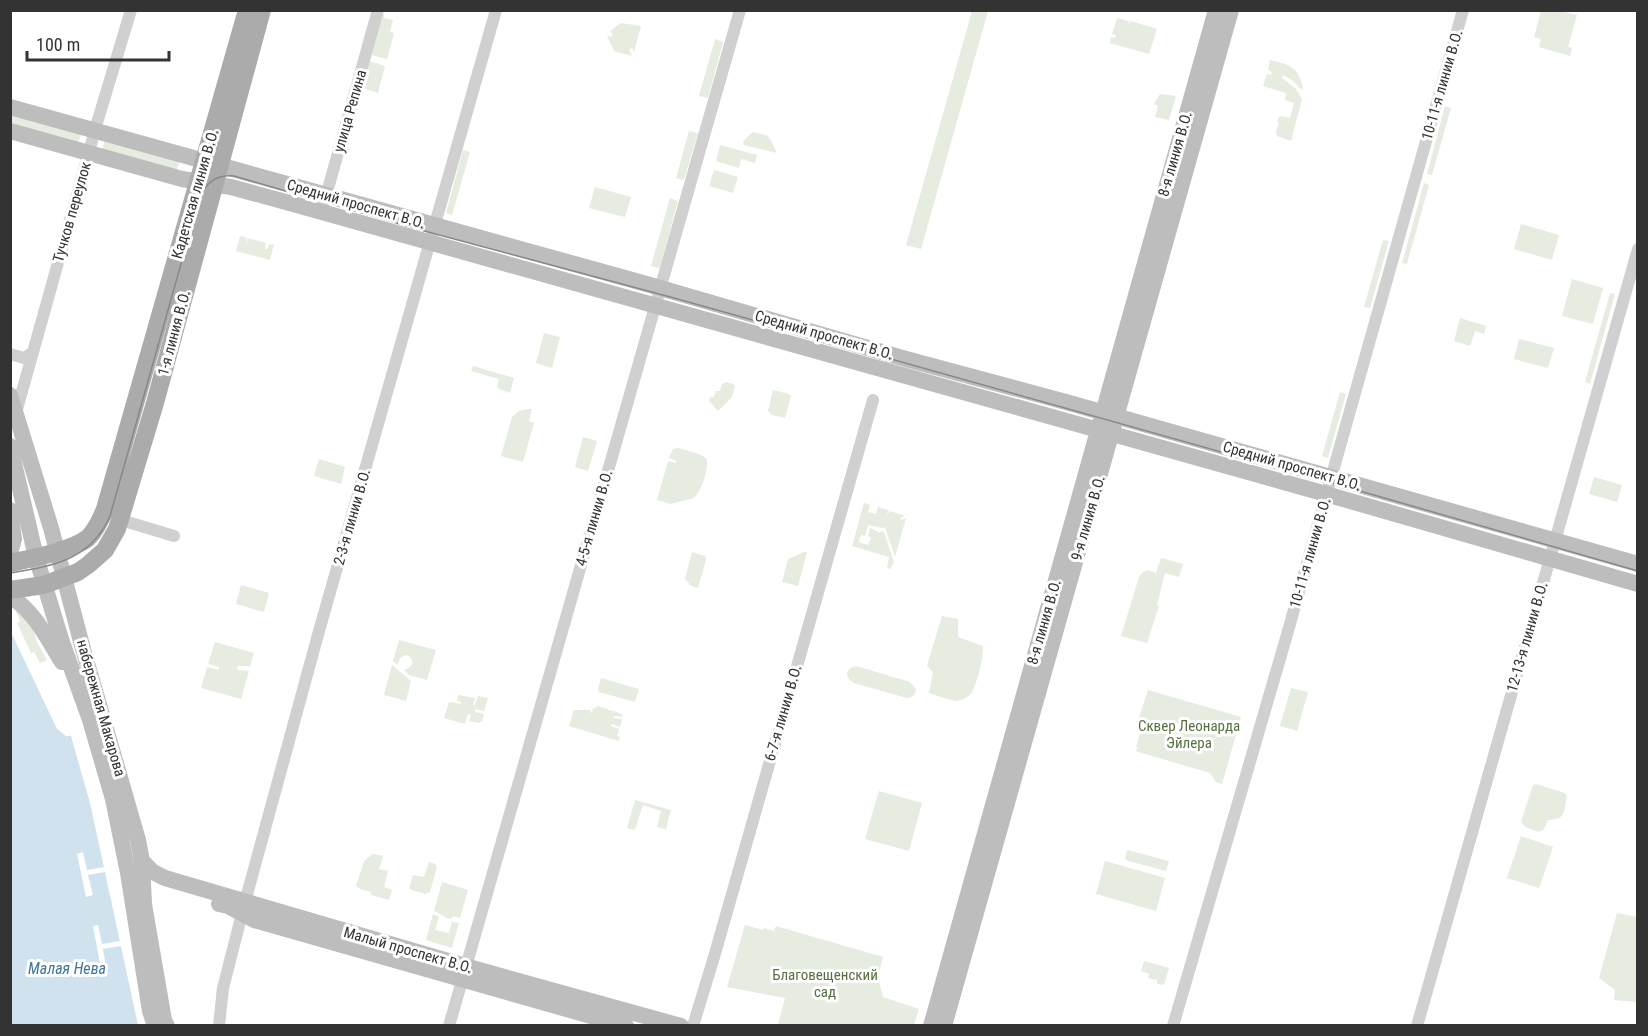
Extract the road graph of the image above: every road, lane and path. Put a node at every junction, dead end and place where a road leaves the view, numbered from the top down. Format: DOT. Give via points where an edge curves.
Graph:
graph roads {
  1 [pos="131,10"];
  2 [pos="247,10"];
  3 [pos="262,10"];
  4 [pos="378,10"];
  5 [pos="496,10"];
  6 [pos="740,10"];
  7 [pos="1216,10"];
  8 [pos="1231,10"];
  9 [pos="1464,10"];
  10 [pos="10,107"];
  11 [pos="95,130"];
  12 [pos="10,131"];
  13 [pos="89,153"];
  14 [pos="212,164"];
  15 [pos="207,183"];
  16 [pos="326,196"];
  17 [pos="322,212"];
  18 [pos="435,226"];
  19 [pos="430,242"];
  20 [pos="1638,249"];
  21 [pos="660,288"];
  22 [pos="655,306"];
  23 [pos="32,353"];
  24 [pos="10,354"];
  25 [pos="10,395"];
  26 [pos="873,400"];
  27 [pos="16,413"];
  28 [pos="1110,414"];
  29 [pos="1105,432"];
  30 [pos="10,446"];
  31 [pos="1331,477"];
  32 [pos="1326,494"];
  33 [pos="10,510"];
  34 [pos="121,519"];
  35 [pos="51,528"];
  36 [pos="174,536"];
  37 [pos="1555,540"];
  38 [pos="80,542"];
  39 [pos="57,551"];
  40 [pos="10,553"];
  41 [pos="36,557"];
  42 [pos="1550,559"];
  43 [pos="10,563"];
  44 [pos="1638,564"];
  45 [pos="64,578"];
  46 [pos="1638,584"];
  47 [pos="44,585"];
  48 [pos="10,590"];
  49 [pos="10,596"];
  50 [pos="78,689"];
  51 [pos="141,861"];
  52 [pos="135,877"];
  53 [pos="244,908"];
  54 [pos="464,973"];
  55 [pos="155,1026"];
  56 [pos="167,1026"];
  57 [pos="219,1026"];
  58 [pos="449,1026"];
  59 [pos="626,1026"];
  60 [pos="681,1026"];
  61 [pos="693,1026"];
  62 [pos="931,1026"];
  63 [pos="944,1026"];
  64 [pos="1173,1026"];
  65 [pos="1417,1026"];
  1 -- 11 [label="street, Тучков переулок"];
  2 -- 14 [label="main road, Кадетская линия В.О."];
  3 -- 14 [label="main road, 1-я линия В.О."];
  4 -- 16 [label="street, улица Репина"];
  5 -- 18 [label="street, 2-3-я линии В.О."];
  6 -- 21 [label="street, 4-5-я линии В.О."];
  7 -- 28 [label="main road, 8-я линия В.О."];
  8 -- 28 [label="main road"];
  9 -- 31 [label="street, 10-11-я линии В.О."];
  10 -- 11 [label="main road, Средний проспект В.О."];
  11 -- 13 [label="street, Тучков переулок"];
  11 -- 14 [label="main road, Средний проспект В.О."];
  12 -- 13 [label="main road, Средний проспект В.О."];
  13 -- 15 [label="main road, Средний проспект В.О."];
  13 -- 23 [label="street, Тучков переулок"];
  14 -- 15 [label="main road, 1-я линия В.О."];
  14 -- 16 [label="main road, Средний проспект В.О."];
  15 -- 17 [label="main road, Средний проспект В.О."];
  15 -- 34 [label="main road, 1-я линия В.О." via="155,403"];
  15 -- 38 [label="main road, Кадетская линия В.О." via="105,509 93,532"];
  16 -- 17 [label="street, улица Репина"];
  16 -- 18 [label="main road, Средний проспект В.О."];
  17 -- 19 [label="main road, Средний проспект В.О."];
  18 -- 19 [label="street, 2-3-я линии В.О."];
  18 -- 21 [label="main road, Средний проспект В.О."];
  19 -- 22 [label="main road, Средний проспект В.О."];
  19 -- 53 [label="street, 2-3-я линии В.О."];
  20 -- 37 [label="street, 12-13-я линии В.О."];
  21 -- 22 [label="street, 4-5-я линии В.О."];
  21 -- 28 [label="main road, Средний проспект В.О."];
  22 -- 29 [label="main road, Средний проспект В.О."];
  22 -- 54 [label="street, 4-5-я линии В.О."];
  23 -- 24 [label="street" via="24,358"];
  23 -- 27 [label="street, Тучков переулок"];
  25 -- 27 [label="main road, набережная Макарова"];
  26 -- 61 [label="street, 6-7-я линии В.О."];
  27 -- 35 [label="main road, набережная Макарова"];
  28 -- 29 [label="main road, 8-я линия В.О."];
  28 -- 31 [label="main road, Средний проспект В.О."];
  29 -- 32 [label="main road, Средний проспект В.О."];
  29 -- 62 [label="main road, 8-я линия В.О."];
  29 -- 63 [label="main road, 9-я линия В.О."];
  30 -- 41 [label="main road, набережная Макарова"];
  31 -- 32 [label="street, 10-11-я линии В.О."];
  31 -- 37 [label="main road, Средний проспект В.О."];
  32 -- 42 [label="main road, Средний проспект В.О."];
  32 -- 64 [label="street, 10-11-я линии В.О."];
  33 -- 40 [label="main road" via="14,538"];
  34 -- 36 [label="street"];
  34 -- 45 [label="main road, 1-я линия В.О." via="112,540 97,558"];
  35 -- 38 [label="main road" via="60,538"];
  35 -- 39 [label="main road, набережная Макарова"];
  37 -- 42 [label="street, 12-13-я линии В.О."];
  37 -- 44 [label="main road, Средний проспект В.О."];
  38 -- 39 [label="main road, Кадетская линия В.О."];
  39 -- 41 [label="main road, Кадетская линия В.О."];
  39 -- 45 [label="main road, набережная Макарова"];
  41 -- 43 [label="main road, Кадетская линия В.О."];
  41 -- 47 [label="main road, набережная Макарова"];
  42 -- 46 [label="main road, Средний проспект В.О."];
  42 -- 65 [label="street, 12-13-я линии В.О."];
  45 -- 47 [label="main road, 1-я линия В.О."];
  45 -- 51 [label="main road, набережная Макарова" via="136,830"];
  47 -- 48 [label="main road, 1-я линия В.О."];
  47 -- 50 [label="main road, набережная Макарова"];
  49 -- 50 [label="main road" via="33,615"];
  50 -- 52 [label="main road, набережная Макарова"];
  51 -- 52 [label="main road, набережная Макарова"];
  51 -- 53 [label="main road, Малый проспект В.О." via="165,878"];
  52 -- 53 [label="main road, Малый проспект В.О."];
  52 -- 55 [label="main road, набережная Макарова"];
  52 -- 56 [label="main road, набережная Макарова" via="144,904"];
  53 -- 54 [label="main road, Малый проспект В.О."];
  53 -- 57 [label="street, 2-3-я линии В.О." via="223,988"];
  54 -- 58 [label="street, 4-5-я линии В.О."];
  54 -- 59 [label="main road, Малый проспект В.О."];
  54 -- 60 [label="main road, Малый проспект В.О."];
}
